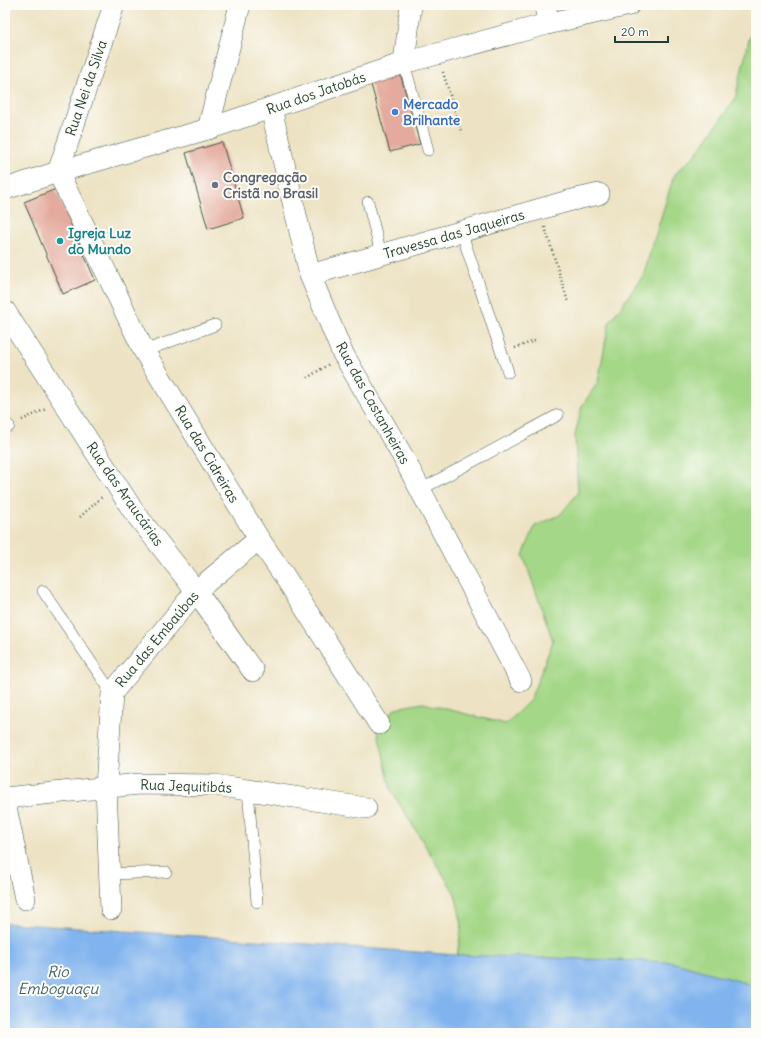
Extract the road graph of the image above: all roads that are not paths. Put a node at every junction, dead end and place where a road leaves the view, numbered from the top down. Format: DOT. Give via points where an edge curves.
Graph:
graph roads {
  1 [pos="114,5"];
  2 [pos="240,5"];
  3 [pos="411,5"];
  4 [pos="629,5"];
  5 [pos="546,15"];
  6 [pos="404,63"];
  7 [pos="271,108"];
  8 [pos="208,129"];
  9 [pos="428,150"];
  10 [pos="58,172"];
  11 [pos="5,189"];
  12 [pos="599,194"];
  13 [pos="368,202"];
  14 [pos="461,231"];
  15 [pos="381,254"];
  16 [pos="310,275"];
  17 [pos="5,311"];
  18 [pos="215,325"];
  19 [pos="144,351"];
  20 [pos="508,372"];
  21 [pos="558,415"];
  22 [pos="420,490"];
  23 [pos="259,539"];
  24 [pos="43,591"];
  25 [pos="196,591"];
  26 [pos="253,671"];
  27 [pos="521,680"];
  28 [pos="112,693"];
  29 [pos="379,724"];
  30 [pos="106,786"];
  31 [pos="248,790"];
  32 [pos="5,798"];
  33 [pos="5,802"];
  34 [pos="366,808"];
  35 [pos="166,872"];
  36 [pos="109,874"];
  37 [pos="25,899"];
  38 [pos="257,902"];
  39 [pos="111,909"];
  1 -- 10 [label="street, Rua Nei da Silva"];
  2 -- 8 [label="street"];
  3 -- 6 [label="street"];
  4 -- 5 [label="street, Rua dos Jatobás"];
  5 -- 6 [label="street, Rua dos Jatobás" via="438,54"];
  6 -- 7 [label="street, Rua dos Jatobás"];
  6 -- 9 [label="lane"];
  7 -- 8 [label="street, Rua dos Jatobás"];
  7 -- 16 [label="street, Rua das Castanheiras"];
  8 -- 10 [label="street, Rua dos Jatobás"];
  10 -- 11 [label="street, Rua dos Jatobás"];
  10 -- 19 [label="street, Rua das Cidreiras"];
  12 -- 14 [label="street, Travessa das Jaqueiras"];
  13 -- 15 [label="lane"];
  14 -- 15 [label="street, Travessa das Jaqueiras"];
  14 -- 20 [label="lane"];
  15 -- 16 [label="street, Travessa das Jaqueiras"];
  16 -- 22 [label="street, Rua das Castanheiras" via="344,355"];
  17 -- 25 [label="street, Rua das Araucárias" via="134,512"];
  18 -- 19 [label="lane"];
  19 -- 23 [label="street, Rua das Cidreiras"];
  21 -- 22 [label="lane"];
  22 -- 27 [label="street, Rua das Castanheiras"];
  23 -- 25 [label="street, Rua das Embaúbas"];
  23 -- 29 [label="street, Rua das Cidreiras"];
  24 -- 28 [label="lane"];
  25 -- 26 [label="street, Rua das Araucárias"];
  25 -- 28 [label="street, Rua das Embaúbas"];
  28 -- 30 [label="street, Rua das Embaúbas"];
  30 -- 31 [label="street, Rua Jequitibás" via="215,785"];
  30 -- 32 [label="street, Rua Jequitibás"];
  30 -- 36 [label="street, Rua das Embaúbas"];
  31 -- 34 [label="street, Rua Jequitibás"];
  31 -- 38 [label="lane"];
  33 -- 37 [label="street"];
  35 -- 36 [label="lane"];
  36 -- 39 [label="street, Rua das Embaúbas"];
}
